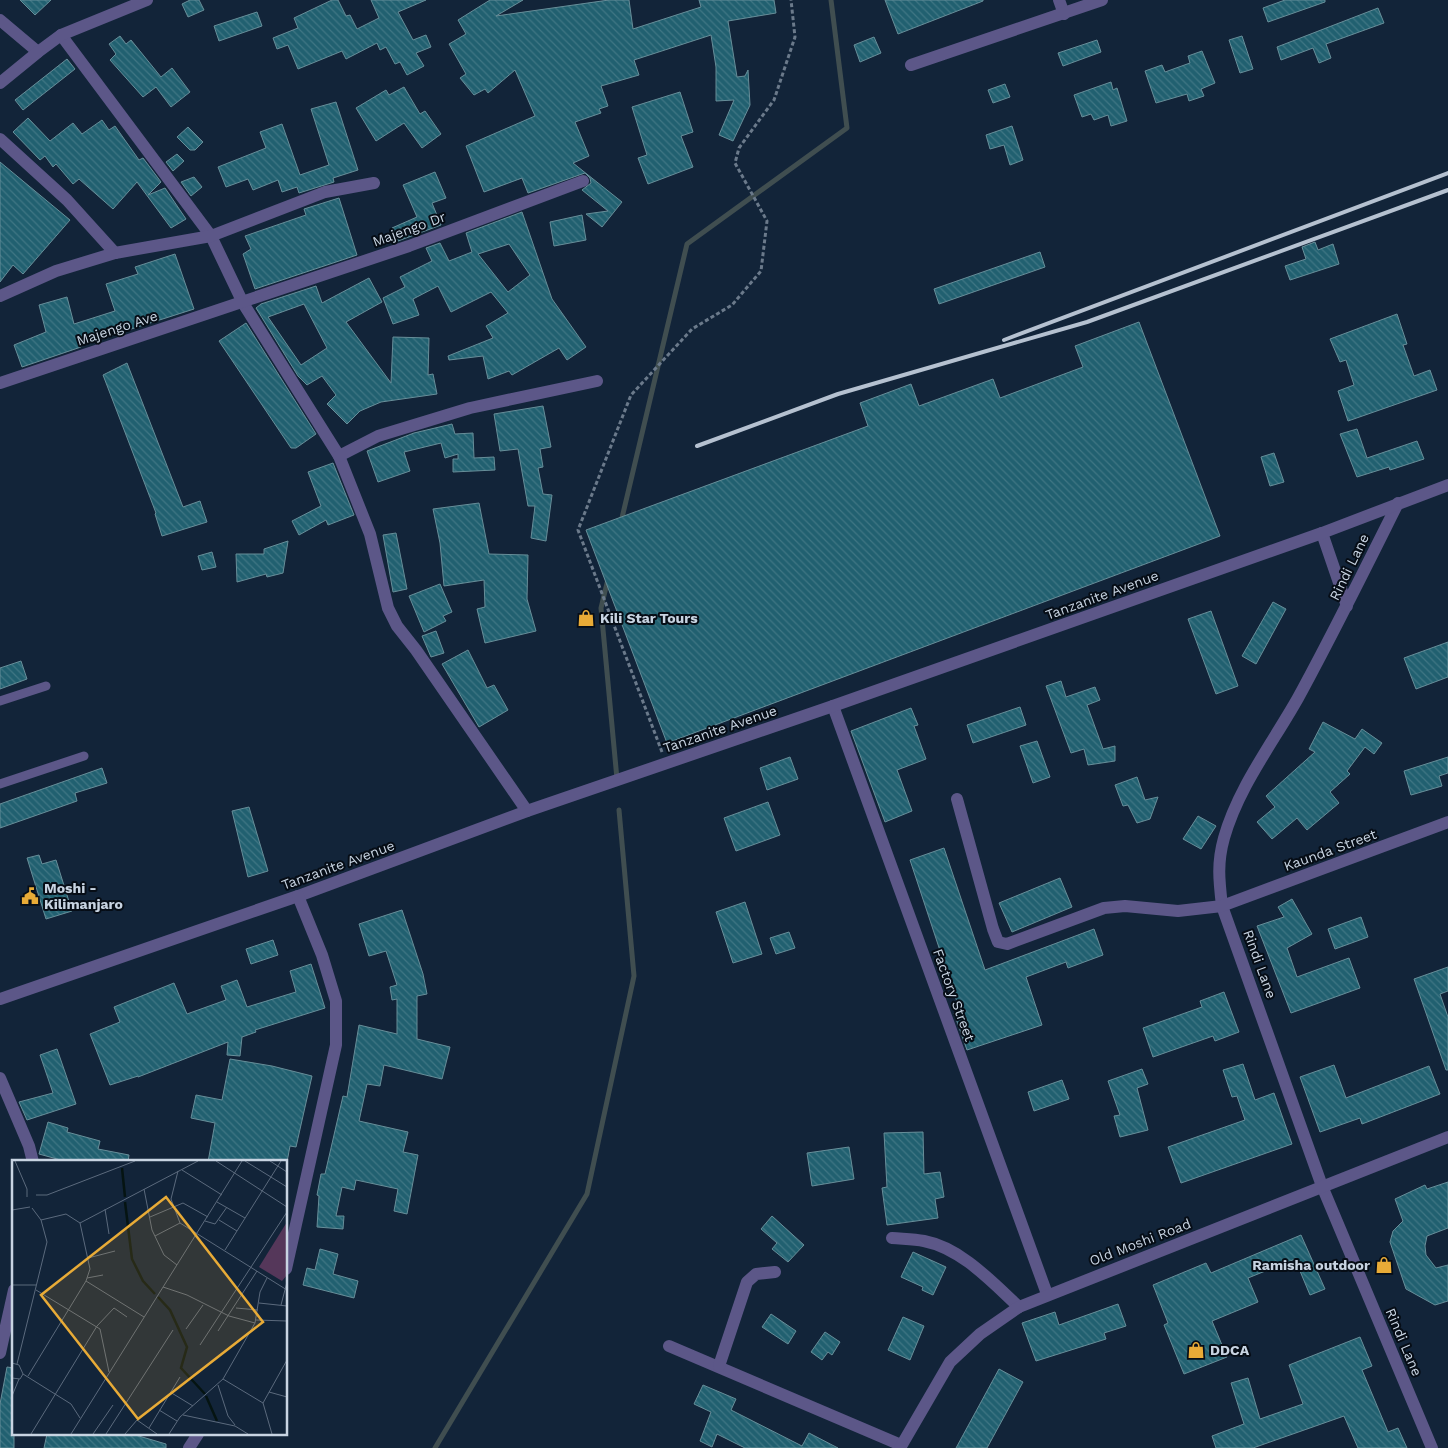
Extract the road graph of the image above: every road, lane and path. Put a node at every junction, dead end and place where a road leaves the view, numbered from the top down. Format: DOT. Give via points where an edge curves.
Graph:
graph roads {
  1 [pos="147,0"];
  2 [pos="790,0"];
  3 [pos="1059,0"];
  4 [pos="1102,0"];
  5 [pos="1064,14"];
  6 [pos="0,20"];
  7 [pos="61,36"];
  8 [pos="38,52"];
  9 [pos="911,65"];
  10 [pos="0,83"];
  11 [pos="0,139"];
  12 [pos="583,181"];
  13 [pos="374,182"];
  14 [pos="211,236"];
  15 [pos="115,253"];
  16 [pos="0,296"];
  17 [pos="243,302"];
  18 [pos="597,381"];
  19 [pos="0,383"];
  20 [pos="339,456"];
  21 [pos="1448,485"];
  22 [pos="1398,503"];
  23 [pos="1322,533"];
  24 [pos="1348,606"];
  25 [pos="46,686"];
  26 [pos="0,701"];
  27 [pos="833,706"];
  28 [pos="84,756"];
  29 [pos="666,763"];
  30 [pos="0,784"];
  31 [pos="957,799"];
  32 [pos="526,811"];
  33 [pos="1448,822"];
  34 [pos="298,896"];
  35 [pos="1222,906"];
  36 [pos="0,999"];
  37 [pos="0,1078"];
  38 [pos="1448,1137"];
  39 [pos="32,1160"];
  40 [pos="1322,1186"];
  41 [pos="290,1231"];
  42 [pos="892,1238"];
  43 [pos="288,1250"];
  44 [pos="775,1272"];
  45 [pos="1047,1294"];
  46 [pos="12,1302"];
  47 [pos="1019,1307"];
  48 [pos="669,1346"];
  49 [pos="4,1352"];
  50 [pos="719,1366"];
  51 [pos="197,1436"];
  52 [pos="901,1447"];
  53 [pos="189,1448"];
  54 [pos="1432,1448"];
  1 -- 7 [label="street"];
  2 -- 29 [label="path" via="796,36 774,100 739,148 735,163 767,221 761,271 732,305 692,328 631,395 578,530"];
  3 -- 5 [label="street"];
  4 -- 5 [label="street"];
  5 -- 9 [label="street"];
  6 -- 8 [label="street"];
  7 -- 8 [label="street"];
  7 -- 14 [label="street"];
  8 -- 10 [label="street"];
  11 -- 15 [label="street" via="67,200"];
  12 -- 17 [label="street, Majengo Dr" via="409,246"];
  13 -- 14 [label="street" via="325,192"];
  14 -- 15 [label="street"];
  14 -- 17 [label="street"];
  15 -- 16 [label="street" via="56,271"];
  17 -- 19 [label="street, Majengo Ave"];
  17 -- 20 [label="street"];
  18 -- 20 [label="street" via="470,408 378,436"];
  20 -- 32 [label="street" via="370,534 388,608 397,626"];
  21 -- 22 [label="street, Tanzanite Avenue"];
  22 -- 23 [label="street, Tanzanite Avenue"];
  22 -- 24 [label="street, Rindi Lane"];
  23 -- 24 [label="street"];
  23 -- 27 [label="street, Tanzanite Avenue"];
  24 -- 35 [label="street, Rindi Lane" via="1241,795 1224,838 1217,869"];
  25 -- 26 [label="lane"];
  27 -- 29 [label="street, Tanzanite Avenue"];
  27 -- 45 [label="street, Factory Street"];
  28 -- 30 [label="lane"];
  29 -- 32 [label="street, Tanzanite Avenue"];
  31 -- 35 [label="street, Kaunda Street" via="998,942 1015,943 1104,908 1125,906 1178,911"];
  32 -- 34 [label="street, Tanzanite Avenue"];
  33 -- 35 [label="street, Kaunda Street"];
  34 -- 36 [label="street, Tanzanite Avenue"];
  34 -- 41 [label="street" via="336,1001 336,1045"];
  35 -- 40 [label="street, Rindi Lane"];
  37 -- 39 [label="street"];
  38 -- 40 [label="street, Old Moshi Road"];
  40 -- 45 [label="street, Old Moshi Road"];
  40 -- 54 [label="street, Rindi Lane"];
  41 -- 43 [label="street"];
  42 -- 47 [label="street" via="924,1240 952,1252"];
  44 -- 50 [label="street" via="756,1274 747,1282"];
  45 -- 47 [label="street, Old Moshi Road"];
  46 -- 49 [label="street"];
  47 -- 52 [label="street, Old Moshi Road" via="980,1334 950,1362"];
  48 -- 50 [label="street"];
  50 -- 52 [label="street"];
  51 -- 53 [label="street"];
}
